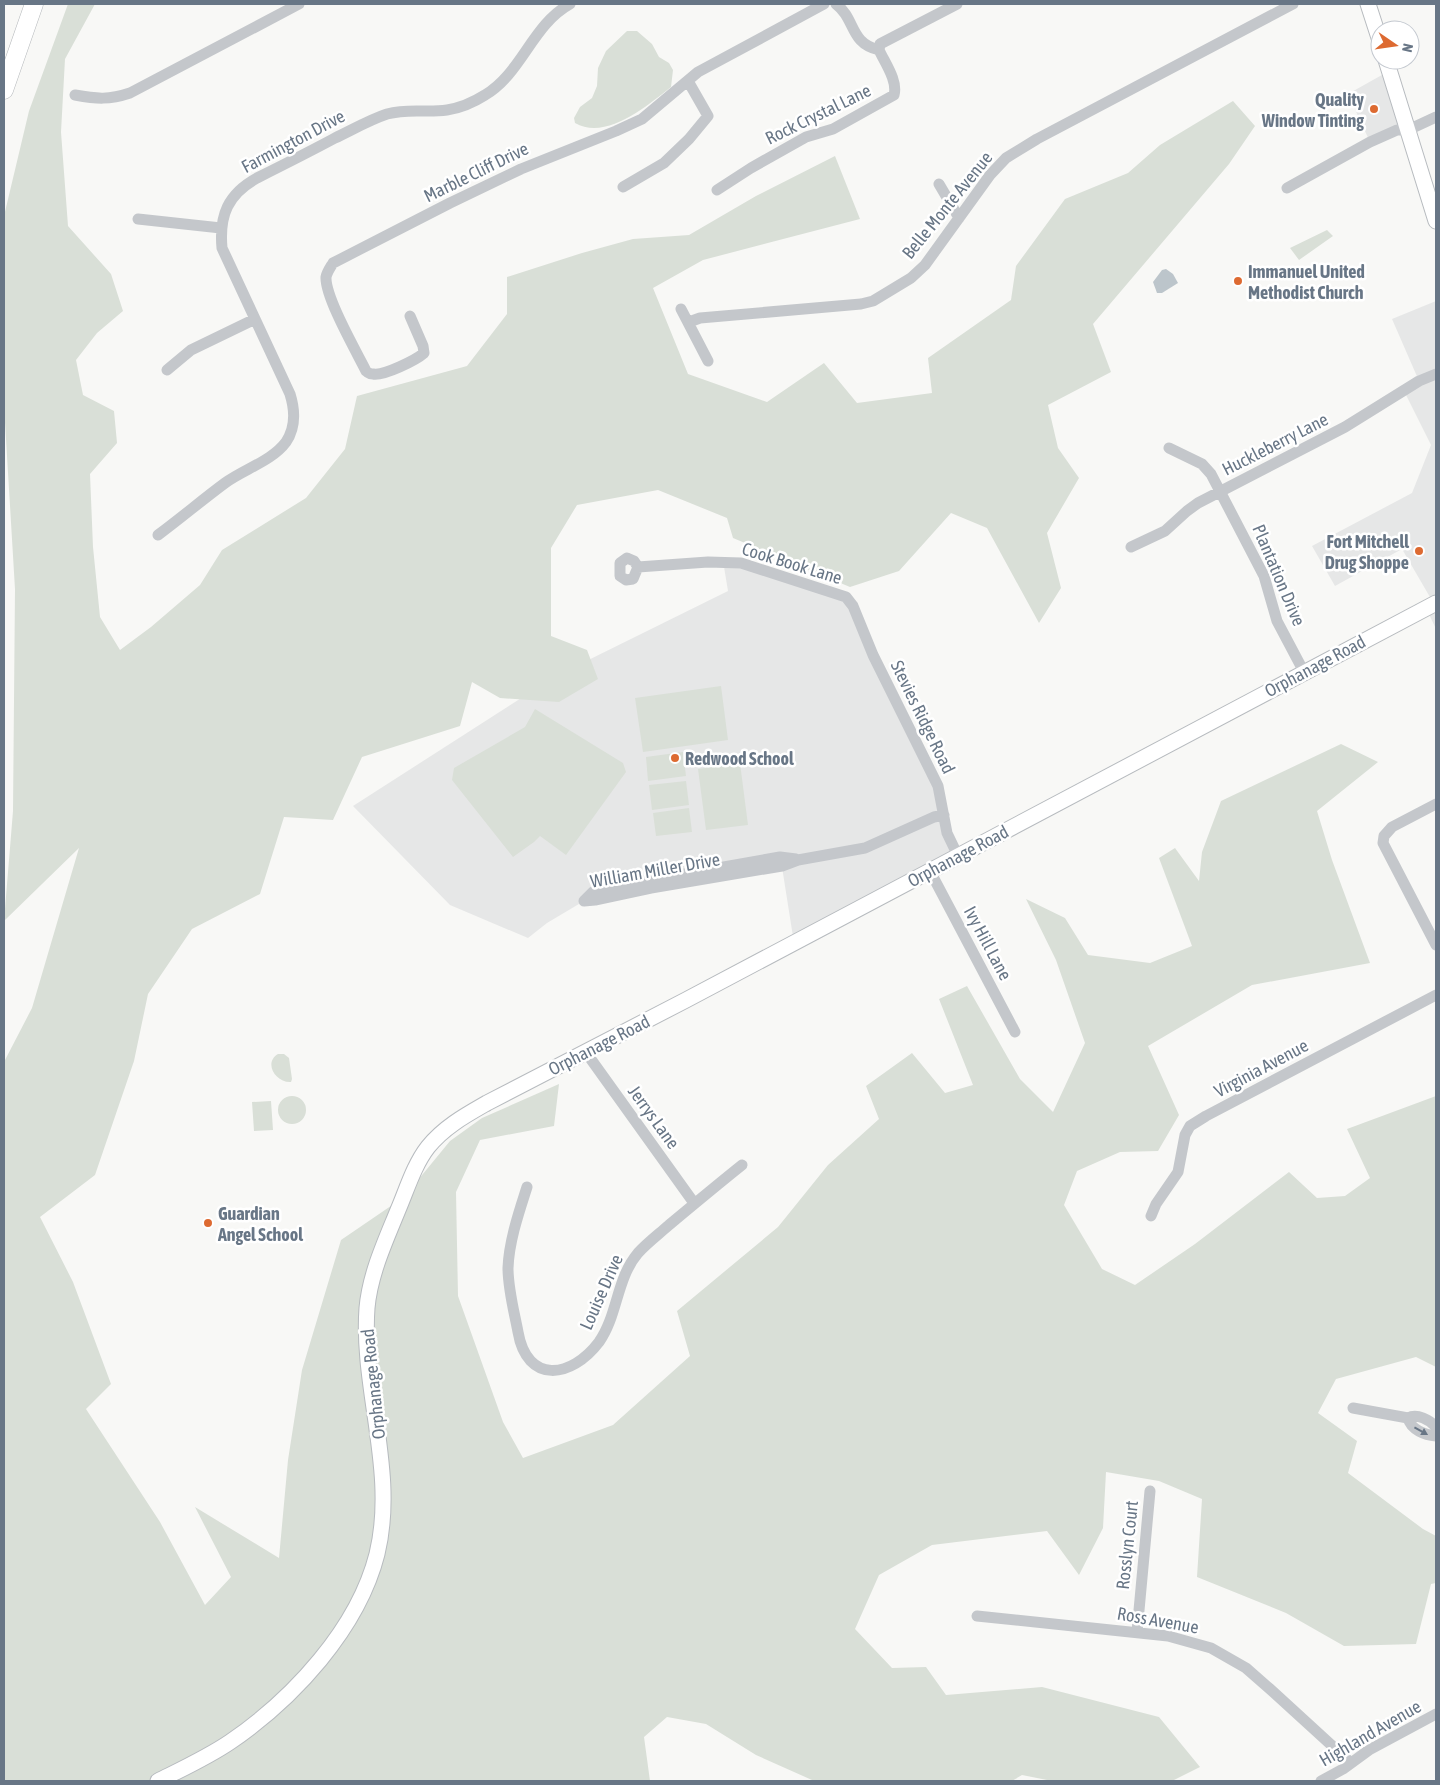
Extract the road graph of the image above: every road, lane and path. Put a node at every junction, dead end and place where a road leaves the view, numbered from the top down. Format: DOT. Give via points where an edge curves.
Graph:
graph roads {
  1 [pos="34,4"];
  2 [pos="41,4"];
  3 [pos="299,4"];
  4 [pos="570,4"];
  5 [pos="824,4"];
  6 [pos="836,4"];
  7 [pos="958,4"];
  8 [pos="1293,4"];
  9 [pos="1368,4"];
  10 [pos="1373,20"];
  11 [pos="879,50"];
  12 [pos="14,58"];
  13 [pos="1389,70"];
  14 [pos="688,81"];
  15 [pos="4,90"];
  16 [pos="75,95"];
  17 [pos="1436,117"];
  18 [pos="1408,130"];
  19 [pos="939,184"];
  20 [pos="623,187"];
  21 [pos="1287,188"];
  22 [pos="717,190"];
  23 [pos="959,218"];
  24 [pos="138,219"];
  25 [pos="1436,220"];
  26 [pos="221,228"];
  27 [pos="681,309"];
  28 [pos="410,316"];
  29 [pos="255,319"];
  30 [pos="689,322"];
  31 [pos="708,361"];
  32 [pos="167,370"];
  33 [pos="1436,374"];
  34 [pos="1169,448"];
  35 [pos="1222,491"];
  36 [pos="158,536"];
  37 [pos="1131,547"];
  38 [pos="638,567"];
  39 [pos="846,597"];
  40 [pos="1436,603"];
  41 [pos="1304,672"];
  42 [pos="1436,804"];
  43 [pos="944,815"];
  44 [pos="958,856"];
  45 [pos="798,860"];
  46 [pos="930,871"];
  47 [pos="1436,945"];
  48 [pos="1436,995"];
  49 [pos="1015,1032"];
  50 [pos="585,1052"];
  51 [pos="742,1165"];
  52 [pos="527,1187"];
  53 [pos="694,1203"];
  54 [pos="1151,1216"];
  55 [pos="1353,1408"];
  56 [pos="1408,1418"];
  57 [pos="1436,1427"];
  58 [pos="1436,1436"];
  59 [pos="1150,1491"];
  60 [pos="978,1616"];
  61 [pos="1137,1632"];
  62 [pos="1436,1714"];
  63 [pos="1351,1763"];
  64 [pos="158,1781"];
  65 [pos="1321,1781"];
  1 -- 12 [label="highway"];
  2 -- 12 [label="highway"];
  3 -- 16 [label="street" via="130,93 106,99"];
  4 -- 26 [label="street, Farmington Drive" via="542,26 512,70 490,92 460,107 412,109 359,126 246,184 232,198"];
  5 -- 14 [label="street, Marble Cliff Drive" via="698,72"];
  6 -- 11 [label="street" via="861,43"];
  7 -- 11 [label="street" via="880,44"];
  8 -- 23 [label="street, Belle Monte Avenue" via="1036,139 1006,158"];
  9 -- 10 [label="main road"];
  11 -- 22 [label="street, Rock Crystal Lane" via="894,83 894,95 833,130 806,137"];
  12 -- 15 [label="highway"];
  13 -- 18 [label="main road"];
  14 -- 20 [label="street" via="708,116 664,163"];
  14 -- 28 [label="street, Marble Cliff Drive" via="642,119 521,169 450,203 333,264 328,270 326,285 333,303 370,374 387,372 424,353"];
  17 -- 18 [label="street"];
  18 -- 21 [label="street" via="1397,130 1370,142"];
  18 -- 25 [label="main road"];
  19 -- 23 [label="street"];
  23 -- 30 [label="street, Belle Monte Avenue" via="911,278 874,301 700,318"];
  24 -- 26 [label="street"];
  26 -- 29 [label="street, Farmington Drive" via="222,248"];
  27 -- 30 [label="street"];
  29 -- 32 [label="street" via="191,350"];
  29 -- 36 [label="street, Farmington Drive" via="290,394 294,416 290,434 273,454 225,483"];
  30 -- 31 [label="street"];
  33 -- 35 [label="street, Huckleberry Lane" via="1345,428"];
  34 -- 35 [label="street, Plantation Drive" via="1202,464"];
  35 -- 37 [label="street, Huckleberry Lane" via="1186,511 1165,531"];
  35 -- 41 [label="street, Plantation Drive" via="1264,576 1277,621"];
  38 -- 39 [label="street, Cook Book Lane" via="723,561 741,563"];
  39 -- 43 [label="street, Stevies Ridge Road" via="938,786"];
  40 -- 41 [label="main road, Orphanage Road"];
  41 -- 44 [label="main road, Orphanage Road"];
  42 -- 47 [label="street" via="1392,827 1384,836 1383,843"];
  43 -- 44 [label="street, Stevies Ridge Road" via="947,832"];
  43 -- 45 [label="street, William Miller Drive" via="865,848"];
  44 -- 46 [label="main road, Orphanage Road"];
  45 -- 45 [label="street, William Miller Drive" via="780,857 605,888 584,901 782,866"];
  46 -- 49 [label="street, Ivy Hill Lane"];
  46 -- 50 [label="main road, Orphanage Road"];
  48 -- 54 [label="street, Virginia Avenue" via="1190,1126 1185,1135 1178,1172"];
  50 -- 53 [label="street, Jerrys Lane"];
  50 -- 64 [label="main road, Orphanage Road" via="462,1117 428,1147 418,1164 378,1262 367,1306 366,1340 382,1469 383,1510 377,1553 364,1593 329,1650 276,1704 230,1742"];
  51 -- 53 [label="street, Louise Drive"];
  52 -- 53 [label="street, Louise Drive" via="510,1252 510,1293 525,1356 539,1367 553,1371 569,1368 599,1342 632,1261 639,1251"];
  55 -- 56 [label="street"];
  56 -- 57 [label="street" via="1416,1416"];
  56 -- 58 [label="street, one-way" via="1410,1425"];
  59 -- 61 [label="street, Rosslyn Court"];
  60 -- 61 [label="street, Ross Avenue"];
  61 -- 63 [label="street, Ross Avenue" via="1190,1641 1226,1655 1246,1668"];
  62 -- 63 [label="street, Highland Avenue"];
  63 -- 65 [label="street, Highland Avenue"];
}
